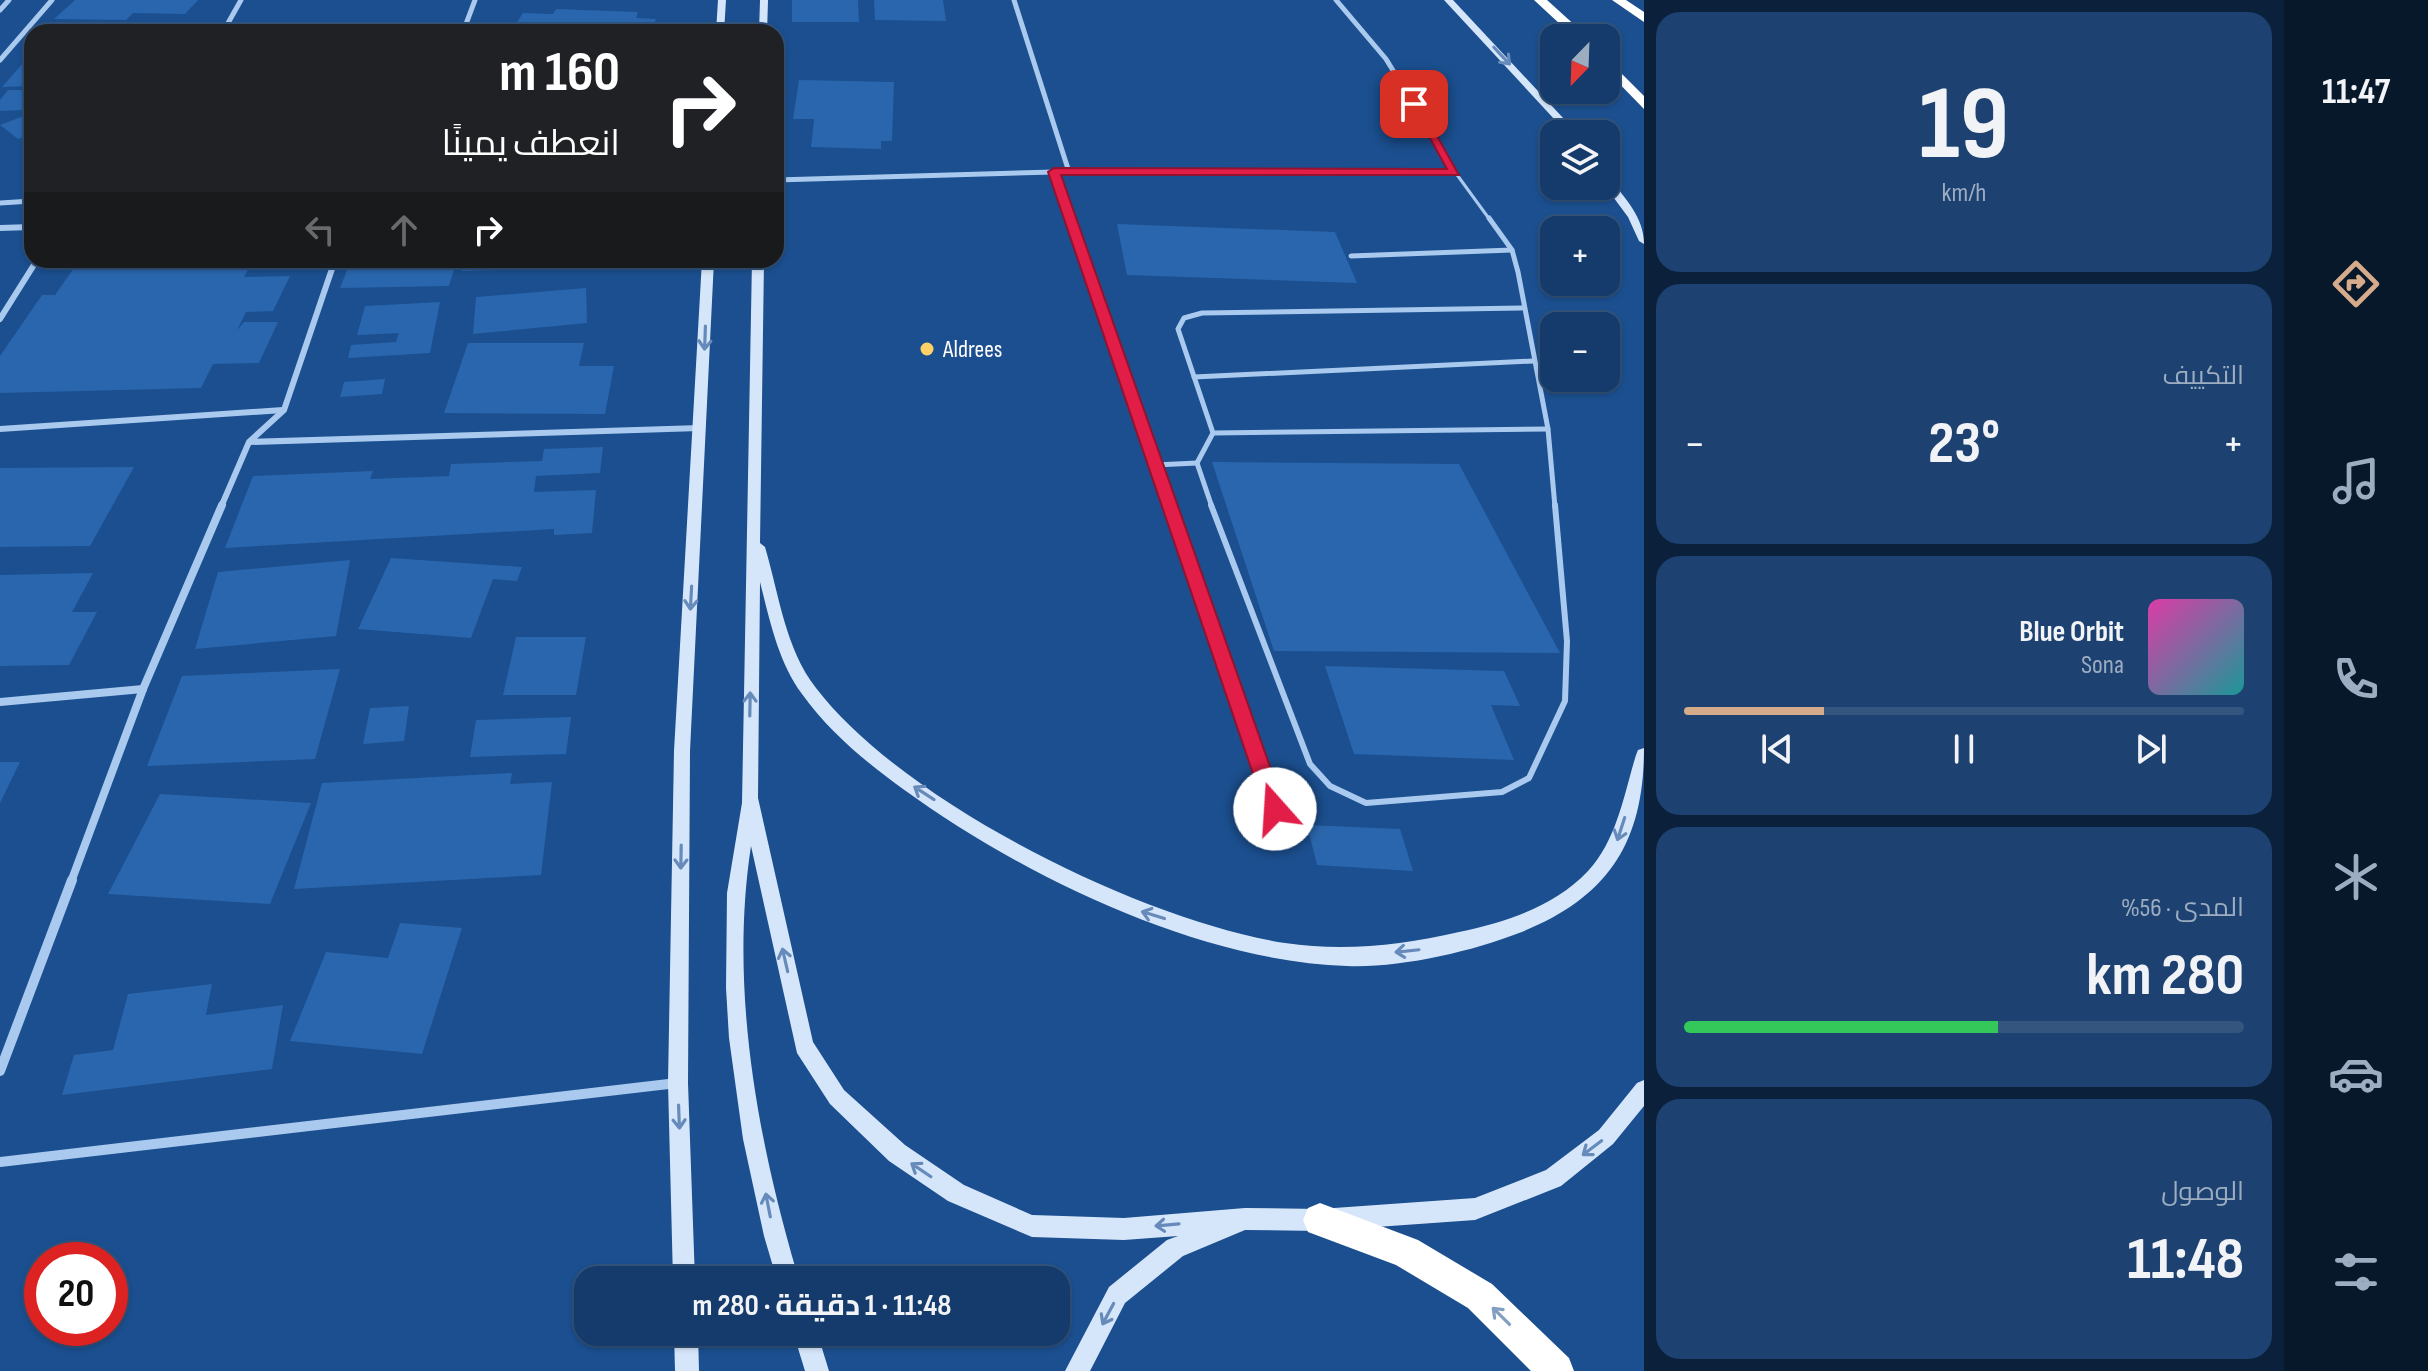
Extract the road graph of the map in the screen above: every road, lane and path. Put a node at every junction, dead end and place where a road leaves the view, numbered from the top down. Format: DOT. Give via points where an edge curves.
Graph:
graph roads {
  1 [pos="9,0"];
  2 [pos="52,0"];
  3 [pos="241,0"];
  4 [pos="475,0"];
  5 [pos="722,0"];
  6 [pos="764,0"];
  7 [pos="1014,0"];
  8 [pos="1336,0"];
  9 [pos="1448,0"];
  10 [pos="1540,0"];
  11 [pos="1618,0"];
  12 [pos="0,10"];
  13 [pos="1644,18"];
  14 [pos="31,24"];
  15 [pos="228,24"];
  16 [pos="466,24"];
  17 [pos="720,24"];
  18 [pos="763,24"];
  19 [pos="1567,24"];
  20 [pos="24,32"];
  21 [pos="0,60"];
  22 [pos="1620,78"];
  23 [pos="1644,105"];
  24 [pos="1560,120"];
  25 [pos="1054,172"];
  26 [pos="1069,172"];
  27 [pos="1455,172"];
  28 [pos="784,180"];
  29 [pos="1620,199"];
  30 [pos="24,202"];
  31 [pos="0,203"];
  32 [pos="24,227"];
  33 [pos="0,228"];
  34 [pos="1644,241"];
  35 [pos="1512,250"];
  36 [pos="1351,256"];
  37 [pos="32,268"];
  38 [pos="332,268"];
  39 [pos="708,268"];
  40 [pos="758,268"];
  41 [pos="1522,308"];
  42 [pos="0,319"];
  43 [pos="1533,361"];
  44 [pos="1194,377"];
  45 [pos="284,410"];
  46 [pos="701,428"];
  47 [pos="0,429"];
  48 [pos="1548,429"];
  49 [pos="1213,433"];
  50 [pos="249,442"];
  51 [pos="1197,463"];
  52 [pos="1155,465"];
  53 [pos="753,530"];
  54 [pos="143,689"];
  55 [pos="0,702"];
  56 [pos="1644,755"];
  57 [pos="749,798"];
  58 [pos="1275,809"];
  59 [pos="0,1071"];
  60 [pos="678,1083"];
  61 [pos="1644,1090"];
  62 [pos="0,1162"];
  63 [pos="1245,1219"];
  64 [pos="1320,1220"];
  65 [pos="684,1266"];
  66 [pos="783,1266"];
  67 [pos="686,1346"];
  68 [pos="809,1346"];
  69 [pos="687,1371"];
  70 [pos="817,1371"];
  71 [pos="1077,1371"];
  72 [pos="1556,1371"];
  1 -- 12 [label="street"];
  2 -- 14 [label="street"];
  3 -- 15 [label="street"];
  4 -- 16 [label="street"];
  5 -- 17 [label="street"];
  6 -- 18 [label="street"];
  7 -- 26 [label="street"];
  8 -- 27 [label="street" via="1386,59"];
  9 -- 24 [label="street, one-way"];
  10 -- 19 [label="highway"];
  11 -- 13 [label="highway"];
  20 -- 21 [label="street"];
  22 -- 23 [label="highway"];
  25 -- 26 [label="street"];
  25 -- 28 [label="street"];
  25 -- 52 [label="lane"];
  26 -- 27 [label="street"];
  27 -- 35 [label="lane"];
  29 -- 34 [label="street"];
  30 -- 31 [label="street"];
  32 -- 33 [label="street"];
  35 -- 36 [label="lane"];
  35 -- 41 [label="lane"];
  37 -- 42 [label="street"];
  38 -- 45 [label="street"];
  39 -- 46 [label="street, one-way"];
  40 -- 53 [label="street"];
  41 -- 43 [label="lane"];
  41 -- 44 [label="lane" via="1202,313 1184,318 1178,329"];
  43 -- 44 [label="lane"];
  43 -- 48 [label="lane"];
  44 -- 49 [label="lane"];
  45 -- 47 [label="street"];
  45 -- 50 [label="street"];
  46 -- 50 [label="street"];
  46 -- 60 [label="street, one-way" via="682,751"];
  48 -- 49 [label="lane"];
  48 -- 51 [label="lane" via="1567,641 1565,701 1529,778 1502,792 1366,803 1330,786 1310,764"];
  49 -- 51 [label="lane"];
  50 -- 54 [label="street"];
  51 -- 52 [label="lane"];
  52 -- 58 [label="lane"];
  56 -- 53 [label="street, one-way" via="1618,840 1595,876 1554,908 1500,933 1418,950 1346,957 1264,947 1142,912 1020,855 900,777 834,721 794,669"];
  57 -- 53 [label="street, one-way"];
  54 -- 55 [label="street"];
  54 -- 59 [label="street"];
  63 -- 57 [label="street, one-way" via="1124,1229 1032,1226 956,1193 897,1153 837,1097 804,1046"];
  66 -- 57 [label="street, one-way" via="748,1108 737,985 736,893"];
  60 -- 62 [label="street"];
  60 -- 65 [label="street, one-way"];
  61 -- 64 [label="street, one-way" via="1606,1137 1553,1178 1475,1209"];
  63 -- 64 [label="street"];
  63 -- 71 [label="street, one-way" via="1175,1248 1117,1295"];
  72 -- 64 [label="highway, one-way" via="1480,1296 1406,1252"];
  67 -- 69 [label="street"];
  68 -- 70 [label="street"];
}
